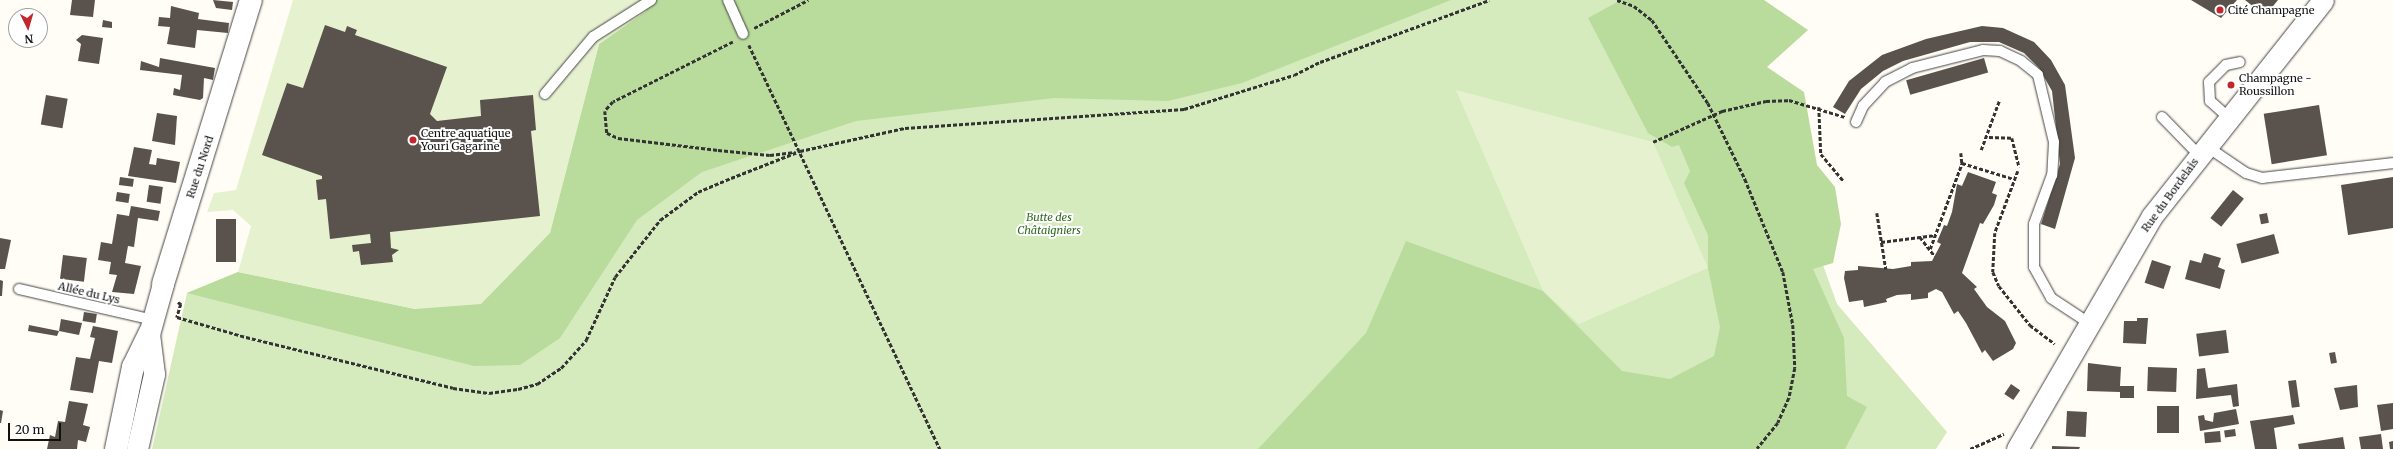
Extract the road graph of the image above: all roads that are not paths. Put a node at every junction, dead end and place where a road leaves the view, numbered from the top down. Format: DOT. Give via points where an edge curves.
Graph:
graph roads {
  1 [pos="251,0"];
  2 [pos="651,0"];
  3 [pos="728,0"];
  4 [pos="2323,0"];
  5 [pos="743,34"];
  6 [pos="2240,62"];
  7 [pos="545,94"];
  8 [pos="2228,117"];
  9 [pos="2162,118"];
  10 [pos="1856,122"];
  11 [pos="2203,150"];
  12 [pos="2393,163"];
  13 [pos="19,289"];
  14 [pos="161,289"];
  15 [pos="2089,323"];
  16 [pos="151,327"];
  17 [pos="116,449"];
  18 [pos="137,449"];
  19 [pos="2017,449"];
  1 -- 14 [label="street, Rue du Nord"];
  2 -- 7 [label="lane" via="593,37"];
  3 -- 5 [label="lane"];
  4 -- 8 [label="street, Rue du Bordelais"];
  6 -- 8 [label="lane" via="2226,64 2210,82 2210,101"];
  8 -- 11 [label="street, Rue du Bordelais"];
  9 -- 11 [label="lane"];
  10 -- 15 [label="lane" via="1863,106 1885,82 1912,68 1982,50 2000,51 2021,60 2038,75 2054,142 2052,175 2034,224 2034,267 2051,298"];
  11 -- 12 [label="lane" via="2246,173 2262,178"];
  11 -- 15 [label="street, Rue du Bordelais" via="2152,216"];
  13 -- 16 [label="lane, Allée du Lys"];
  14 -- 16 [label="street, Rue du Nord"];
  15 -- 19 [label="street, Rue du Bordelais"];
  16 -- 17 [label="street, Rue du Nord" via="133,367"];
  16 -- 18 [label="street, Rue du Nord" via="154,374"];
}
